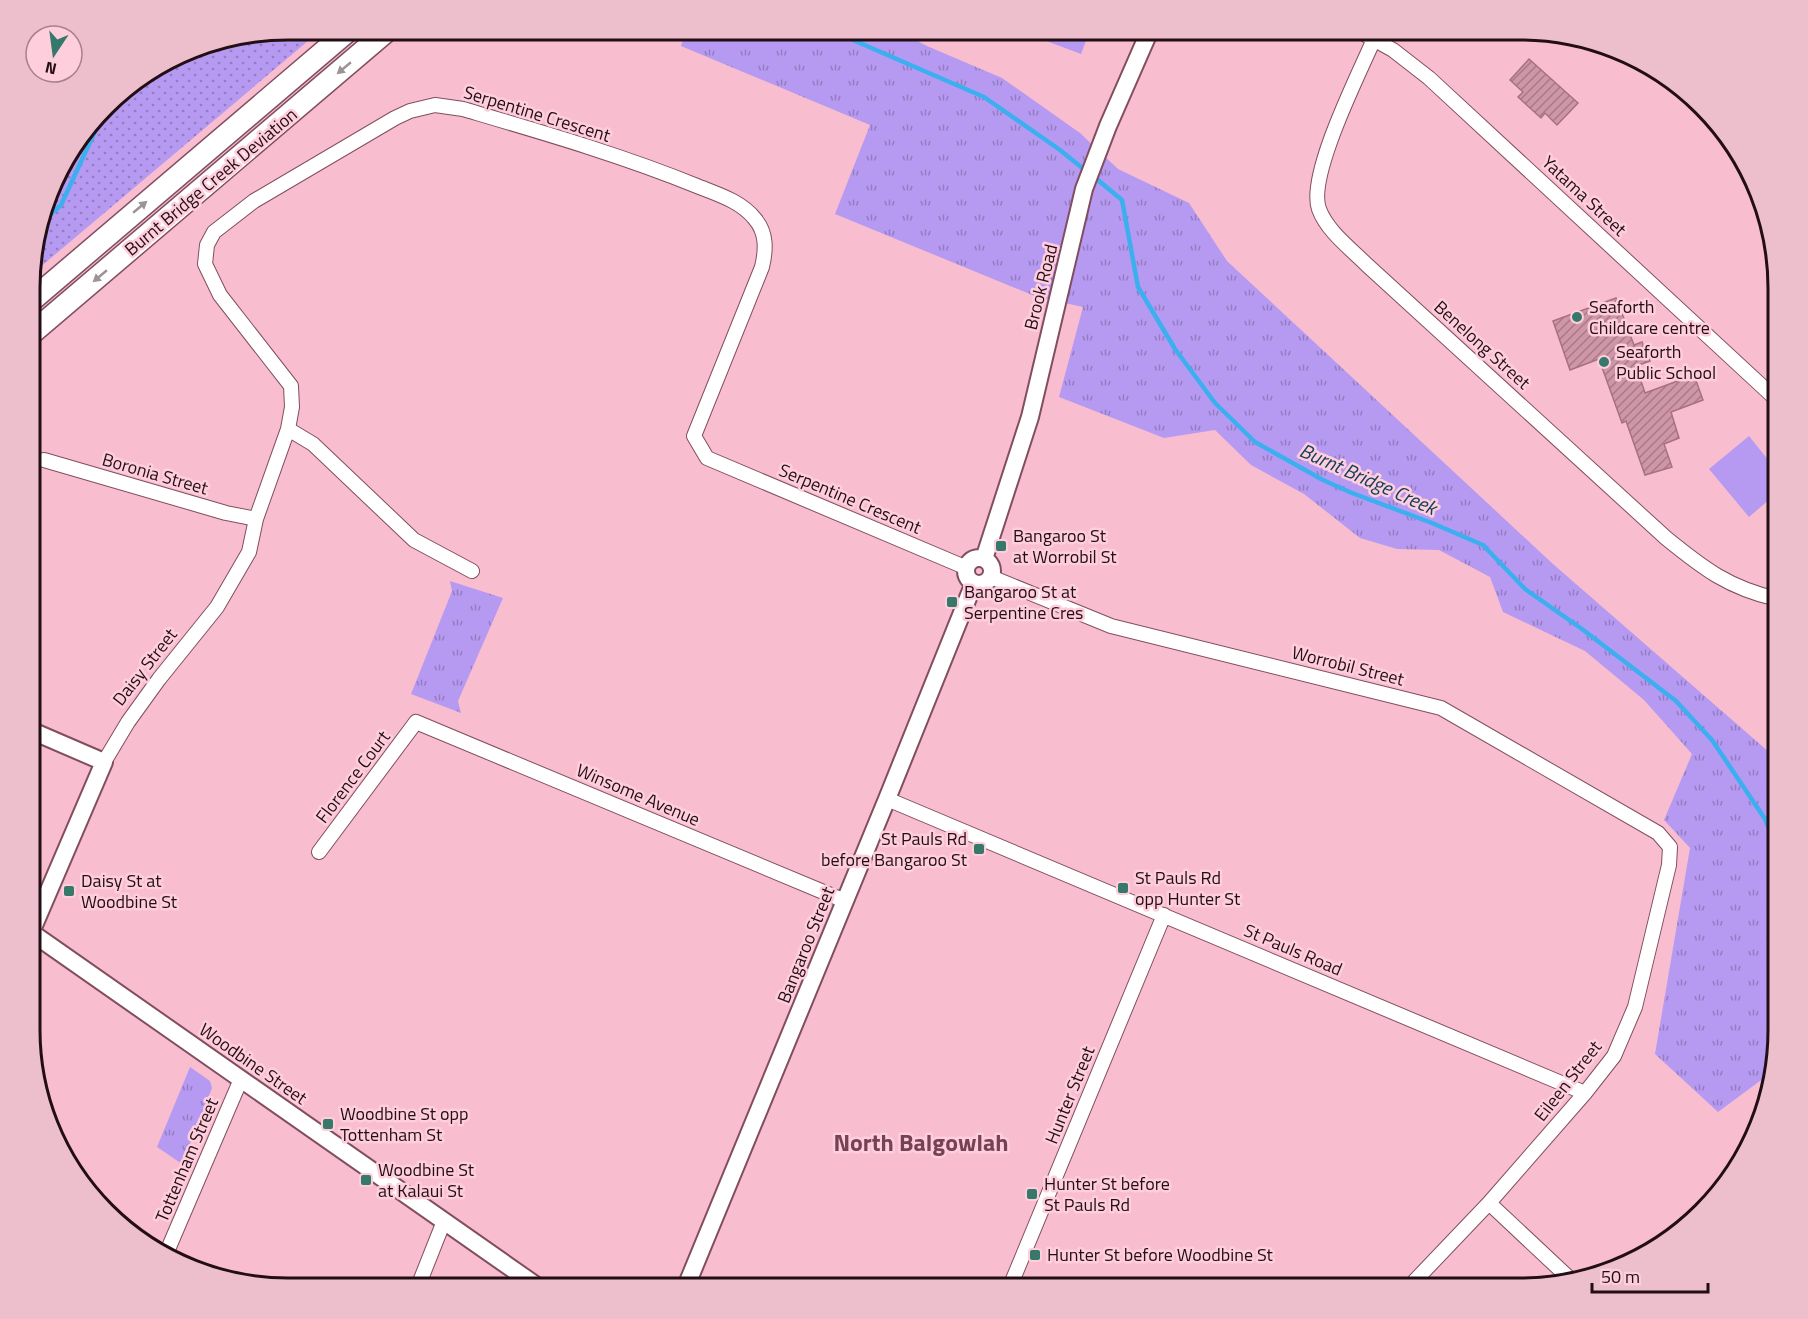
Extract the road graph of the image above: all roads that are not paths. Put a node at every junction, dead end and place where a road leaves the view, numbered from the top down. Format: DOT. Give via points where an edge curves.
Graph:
graph roads {
  1 [pos="337,41"];
  2 [pos="375,41"];
  3 [pos="1145,41"];
  4 [pos="1373,41"];
  5 [pos="1377,41"];
  6 [pos="40,293"];
  7 [pos="40,326"];
  8 [pos="1768,391"];
  9 [pos="288,429"];
  10 [pos="44,460"];
  11 [pos="256,519"];
  12 [pos="984,559"];
  13 [pos="472,571"];
  14 [pos="971,575"];
  15 [pos="991,577"];
  16 [pos="1768,595"];
  17 [pos="416,722"];
  18 [pos="40,734"];
  19 [pos="105,762"];
  20 [pos="888,799"];
  21 [pos="1670,847"];
  22 [pos="319,852"];
  23 [pos="845,901"];
  24 [pos="40,913"];
  25 [pos="1164,915"];
  26 [pos="40,938"];
  27 [pos="241,1079"];
  28 [pos="1585,1093"];
  29 [pos="1489,1203"];
  30 [pos="444,1221"];
  31 [pos="169,1248"];
  32 [pos="1565,1274"];
  33 [pos="421,1278"];
  34 [pos="524,1278"];
  35 [pos="690,1278"];
  36 [pos="1014,1278"];
  37 [pos="1417,1278"];
  6 -- 1 [label="highway, Burnt Bridge Creek Deviation, one-way"];
  2 -- 7 [label="highway, Burnt Bridge Creek Deviation, one-way"];
  3 -- 12 [label="street, Brook Road" via="1084,189 1030,417"];
  4 -- 16 [label="street, Benelong Street" via="1320,170 1316,196 1324,219 1374,271 1699,566 1735,585"];
  5 -- 8 [label="street, Yatama Street" via="1429,78"];
  9 -- 11 [label="street, Daisy Street"];
  9 -- 13 [label="street" via="313,444 414,540"];
  9 -- 14 [label="street, Serpentine Crescent" via="291,386 220,295 205,264 207,245 214,232 254,201 395,118 423,107 448,105 653,168 733,201 750,213 764,236 765,251 694,436 707,458"];
  10 -- 11 [label="street, Boronia Street"];
  11 -- 19 [label="street, Daisy Street" via="249,552 217,607 159,679"];
  12 -- 14 [label="street" via="973,560"];
  12 -- 15 [label="street" via="991,566"];
  14 -- 15 [label="street" via="982,584"];
  14 -- 20 [label="street, Bangaroo Street"];
  15 -- 21 [label="street, Worrobil Street" via="1111,626 1441,708 1658,833"];
  17 -- 22 [label="street, Florence Court"];
  17 -- 23 [label="street, Winsome Avenue"];
  18 -- 19 [label="street"];
  19 -- 24 [label="street, Daisy Street"];
  20 -- 23 [label="street, Bangaroo Street"];
  20 -- 25 [label="street, St Pauls Road"];
  21 -- 28 [label="street, Eileen Street" via="1635,1007 1614,1056"];
  23 -- 35 [label="street, Bangaroo Street"];
  25 -- 28 [label="street, St Pauls Road"];
  25 -- 36 [label="street, Hunter Street"];
  26 -- 27 [label="street, Woodbine Street"];
  27 -- 30 [label="street, Woodbine Street"];
  27 -- 31 [label="street, Tottenham Street"];
  28 -- 29 [label="street, Eileen Street"];
  29 -- 32 [label="street"];
  29 -- 37 [label="street, Eileen Street"];
  30 -- 33 [label="street"];
  30 -- 34 [label="street, Woodbine Street"];
}
